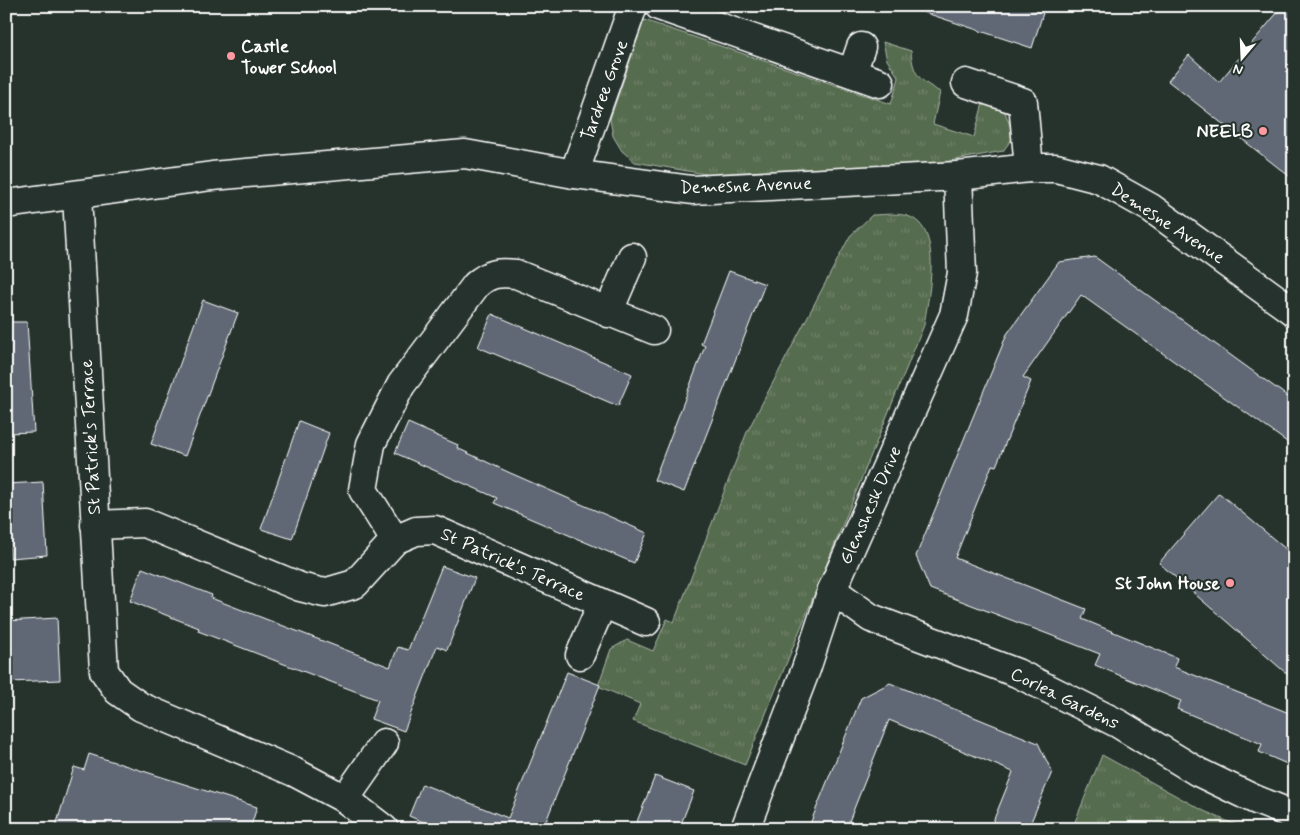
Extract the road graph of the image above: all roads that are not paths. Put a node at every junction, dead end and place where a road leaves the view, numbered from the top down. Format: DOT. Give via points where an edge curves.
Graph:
graph roads {
  1 [pos="633,6"];
  2 [pos="659,6"];
  3 [pos="861,47"];
  4 [pos="852,73"];
  5 [pos="880,83"];
  6 [pos="966,83"];
  7 [pos="1029,168"];
  8 [pos="574,174"];
  9 [pos="958,176"];
  10 [pos="77,196"];
  11 [pos="6,204"];
  12 [pos="632,257"];
  13 [pos="608,312"];
  14 [pos="1294,312"];
  15 [pos="654,330"];
  16 [pos="95,525"];
  17 [pos="395,540"];
  18 [pos="832,590"];
  19 [pos="602,604"];
  20 [pos="646,622"];
  21 [pos="580,655"];
  22 [pos="384,743"];
  23 [pos="345,799"];
  24 [pos="1294,815"];
  25 [pos="384,829"];
  26 [pos="745,829"];
  1 -- 8 [label="street, Tardree Grove"];
  2 -- 4 [label="street"];
  3 -- 4 [label="street"];
  4 -- 5 [label="street"];
  6 -- 7 [label="street" via="1023,102"];
  7 -- 9 [label="street, Demesne Avenue"];
  7 -- 14 [label="street, Demesne Avenue" via="1056,168 1099,178 1151,208"];
  8 -- 9 [label="street, Demesne Avenue" via="692,190"];
  8 -- 10 [label="street, Demesne Avenue" via="465,154 212,176"];
  9 -- 18 [label="street, Glenshesk Drive" via="962,273 954,315"];
  10 -- 11 [label="street, Demesne Avenue"];
  10 -- 16 [label="street, St Patrick's Terrace"];
  12 -- 13 [label="street"];
  13 -- 15 [label="street"];
  13 -- 17 [label="street" via="516,274 488,274 476,285 401,385 372,444 363,490"];
  16 -- 17 [label="street, St Patrick's Terrace" via="145,523 300,588 324,593 355,584"];
  16 -- 23 [label="street" via="102,657 104,671 118,691 141,707 294,772"];
  17 -- 19 [label="street, St Patrick's Terrace" via="416,531 435,530"];
  18 -- 24 [label="street, Corlea Gardens" via="871,618 1017,673 1118,724 1198,772"];
  18 -- 26 [label="street, Glenshesk Drive" via="806,669"];
  19 -- 20 [label="street, St Patrick's Terrace"];
  19 -- 21 [label="street, St Patrick's Terrace"];
  22 -- 23 [label="street"];
  23 -- 25 [label="street"];
}
